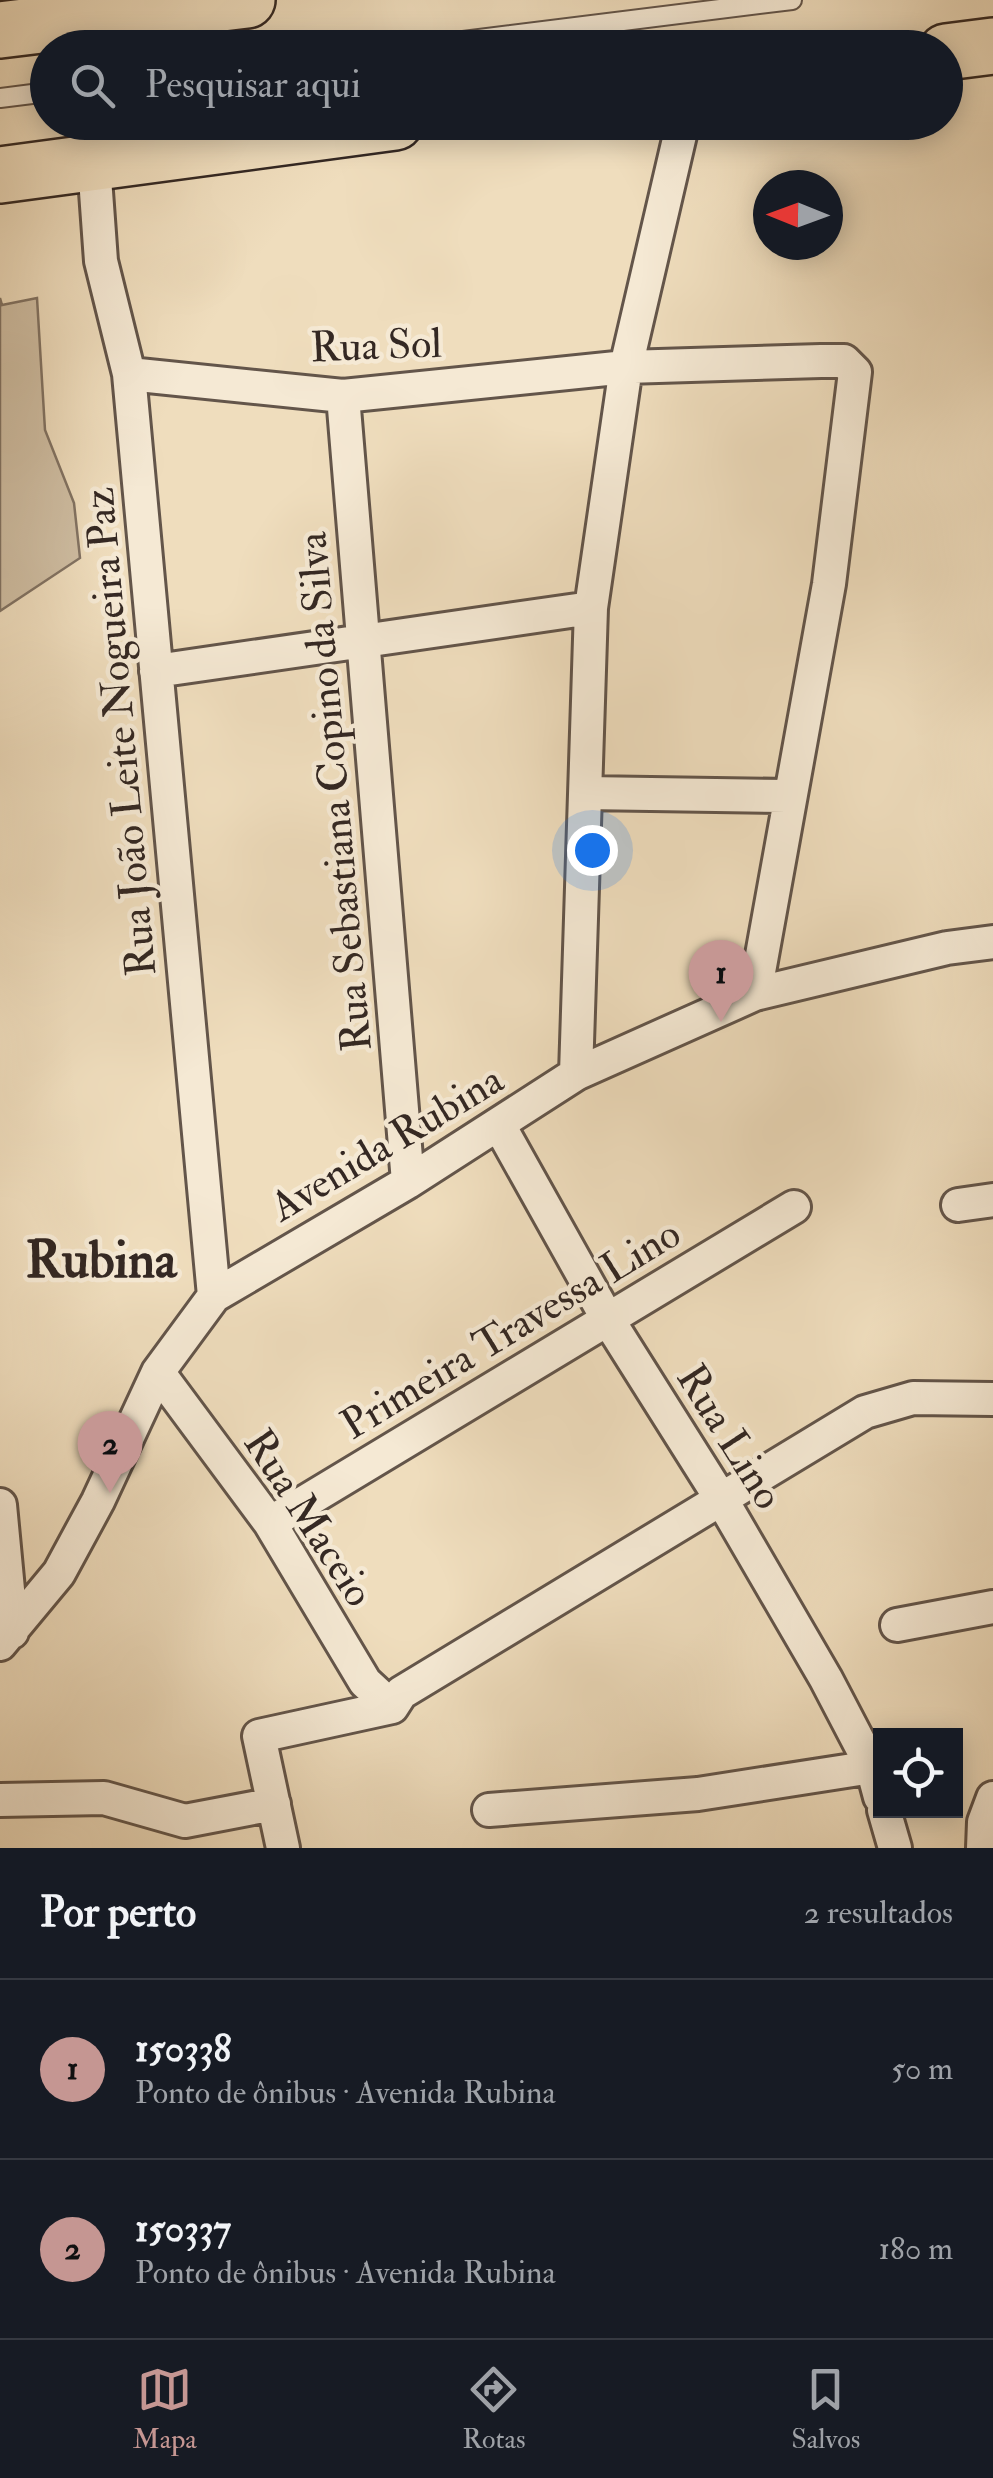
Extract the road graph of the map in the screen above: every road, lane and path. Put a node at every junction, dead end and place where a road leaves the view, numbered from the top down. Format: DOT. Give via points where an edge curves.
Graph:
graph roads {
  1 [pos="247,0"];
  2 [pos="792,0"];
  3 [pos="132,12"];
  4 [pos="0,30"];
  5 [pos="183,30"];
  6 [pos="552,30"];
  7 [pos="993,46"];
  8 [pos="963,50"];
  9 [pos="30,94"];
  10 [pos="0,98"];
  11 [pos="173,140"];
  12 [pos="267,140"];
  13 [pos="679,140"];
  14 [pos="118,161"];
  15 [pos="0,175"];
  16 [pos="626,367"];
  17 [pos="129,374"];
  18 [pos="343,396"];
  19 [pos="590,608"];
  20 [pos="364,640"];
  21 [pos="156,670"];
  22 [pos="586,794"];
  23 [pos="787,796"];
  24 [pos="993,942"];
  25 [pos="756,994"];
  26 [pos="576,1074"];
  27 [pos="499,1125"];
  28 [pos="408,1182"];
  29 [pos="993,1200"];
  30 [pos="958,1205"];
  31 [pos="794,1207"];
  32 [pos="214,1296"];
  33 [pos="606,1318"];
  34 [pos="158,1372"];
  35 [pos="993,1399"];
  36 [pos="723,1502"];
  37 [pos="0,1505"];
  38 [pos="270,1523"];
  39 [pos="993,1607"];
  40 [pos="897,1625"];
  41 [pos="6,1638"];
  42 [pos="392,1707"];
  43 [pos="873,1777"];
  44 [pos="873,1782"];
  45 [pos="993,1798"];
  46 [pos="0,1800"];
  47 [pos="274,1804"];
  48 [pos="488,1810"];
  49 [pos="160,1814"];
  50 [pos="886,1818"];
  51 [pos="166,1848"];
  52 [pos="284,1848"];
  53 [pos="895,1848"];
  54 [pos="983,1848"];
  1 -- 3 [label="highway"];
  2 -- 6 [label="lane"];
  3 -- 4 [label="highway"];
  3 -- 5 [label="highway"];
  7 -- 8 [label="highway"];
  9 -- 10 [label="lane"];
  11 -- 14 [label="highway"];
  12 -- 14 [label="highway"];
  13 -- 16 [label="street"];
  14 -- 15 [label="highway"];
  14 -- 17 [label="street, Rua João Leite Nogueira Paz" via="101,262"];
  16 -- 18 [label="street, Rua Sol"];
  16 -- 19 [label="street"];
  16 -- 23 [label="street, Rua Sol" via="821,360 844,362 856,372 828,584"];
  17 -- 18 [label="street, Rua Sol"];
  17 -- 21 [label="street, Rua João Leite Nogueira Paz"];
  18 -- 20 [label="street, Rua Sebastiana Copino da Silva"];
  19 -- 20 [label="street"];
  19 -- 22 [label="street"];
  20 -- 21 [label="street"];
  20 -- 28 [label="street, Rua Sebastiana Copino da Silva"];
  21 -- 32 [label="street, Rua João Leite Nogueira Paz"];
  22 -- 23 [label="street"];
  22 -- 26 [label="street"];
  23 -- 25 [label="street"];
  24 -- 25 [label="street, Avenida Rubina"];
  25 -- 26 [label="street, Avenida Rubina"];
  26 -- 27 [label="street, Avenida Rubina"];
  27 -- 28 [label="street, Avenida Rubina"];
  27 -- 33 [label="street, Rua Lino"];
  28 -- 32 [label="street, Avenida Rubina"];
  29 -- 30 [label="street"];
  31 -- 33 [label="street, Primeira Travessa Lino"];
  32 -- 34 [label="street, Avenida Rubina"];
  33 -- 36 [label="street, Rua Lino"];
  33 -- 38 [label="street, Primeira Travessa Lino"];
  34 -- 38 [label="street, Rua Maceio"];
  34 -- 41 [label="street, Avenida Rubina" via="59,1573"];
  35 -- 36 [label="street" via="913,1398 865,1412"];
  36 -- 42 [label="street" via="402,1692"];
  36 -- 43 [label="street, Rua Lino"];
  37 -- 41 [label="street"];
  38 -- 42 [label="street, Rua Maceio" via="366,1682"];
  39 -- 40 [label="street"];
  42 -- 47 [label="street" via="259,1736"];
  44 -- 48 [label="street"];
  45 -- 54 [label="street"];
  46 -- 49 [label="street" via="104,1798"];
  47 -- 49 [label="street" via="185,1821"];
  47 -- 52 [label="street"];
  49 -- 51 [label="street"];
  50 -- 53 [label="street"];
}
